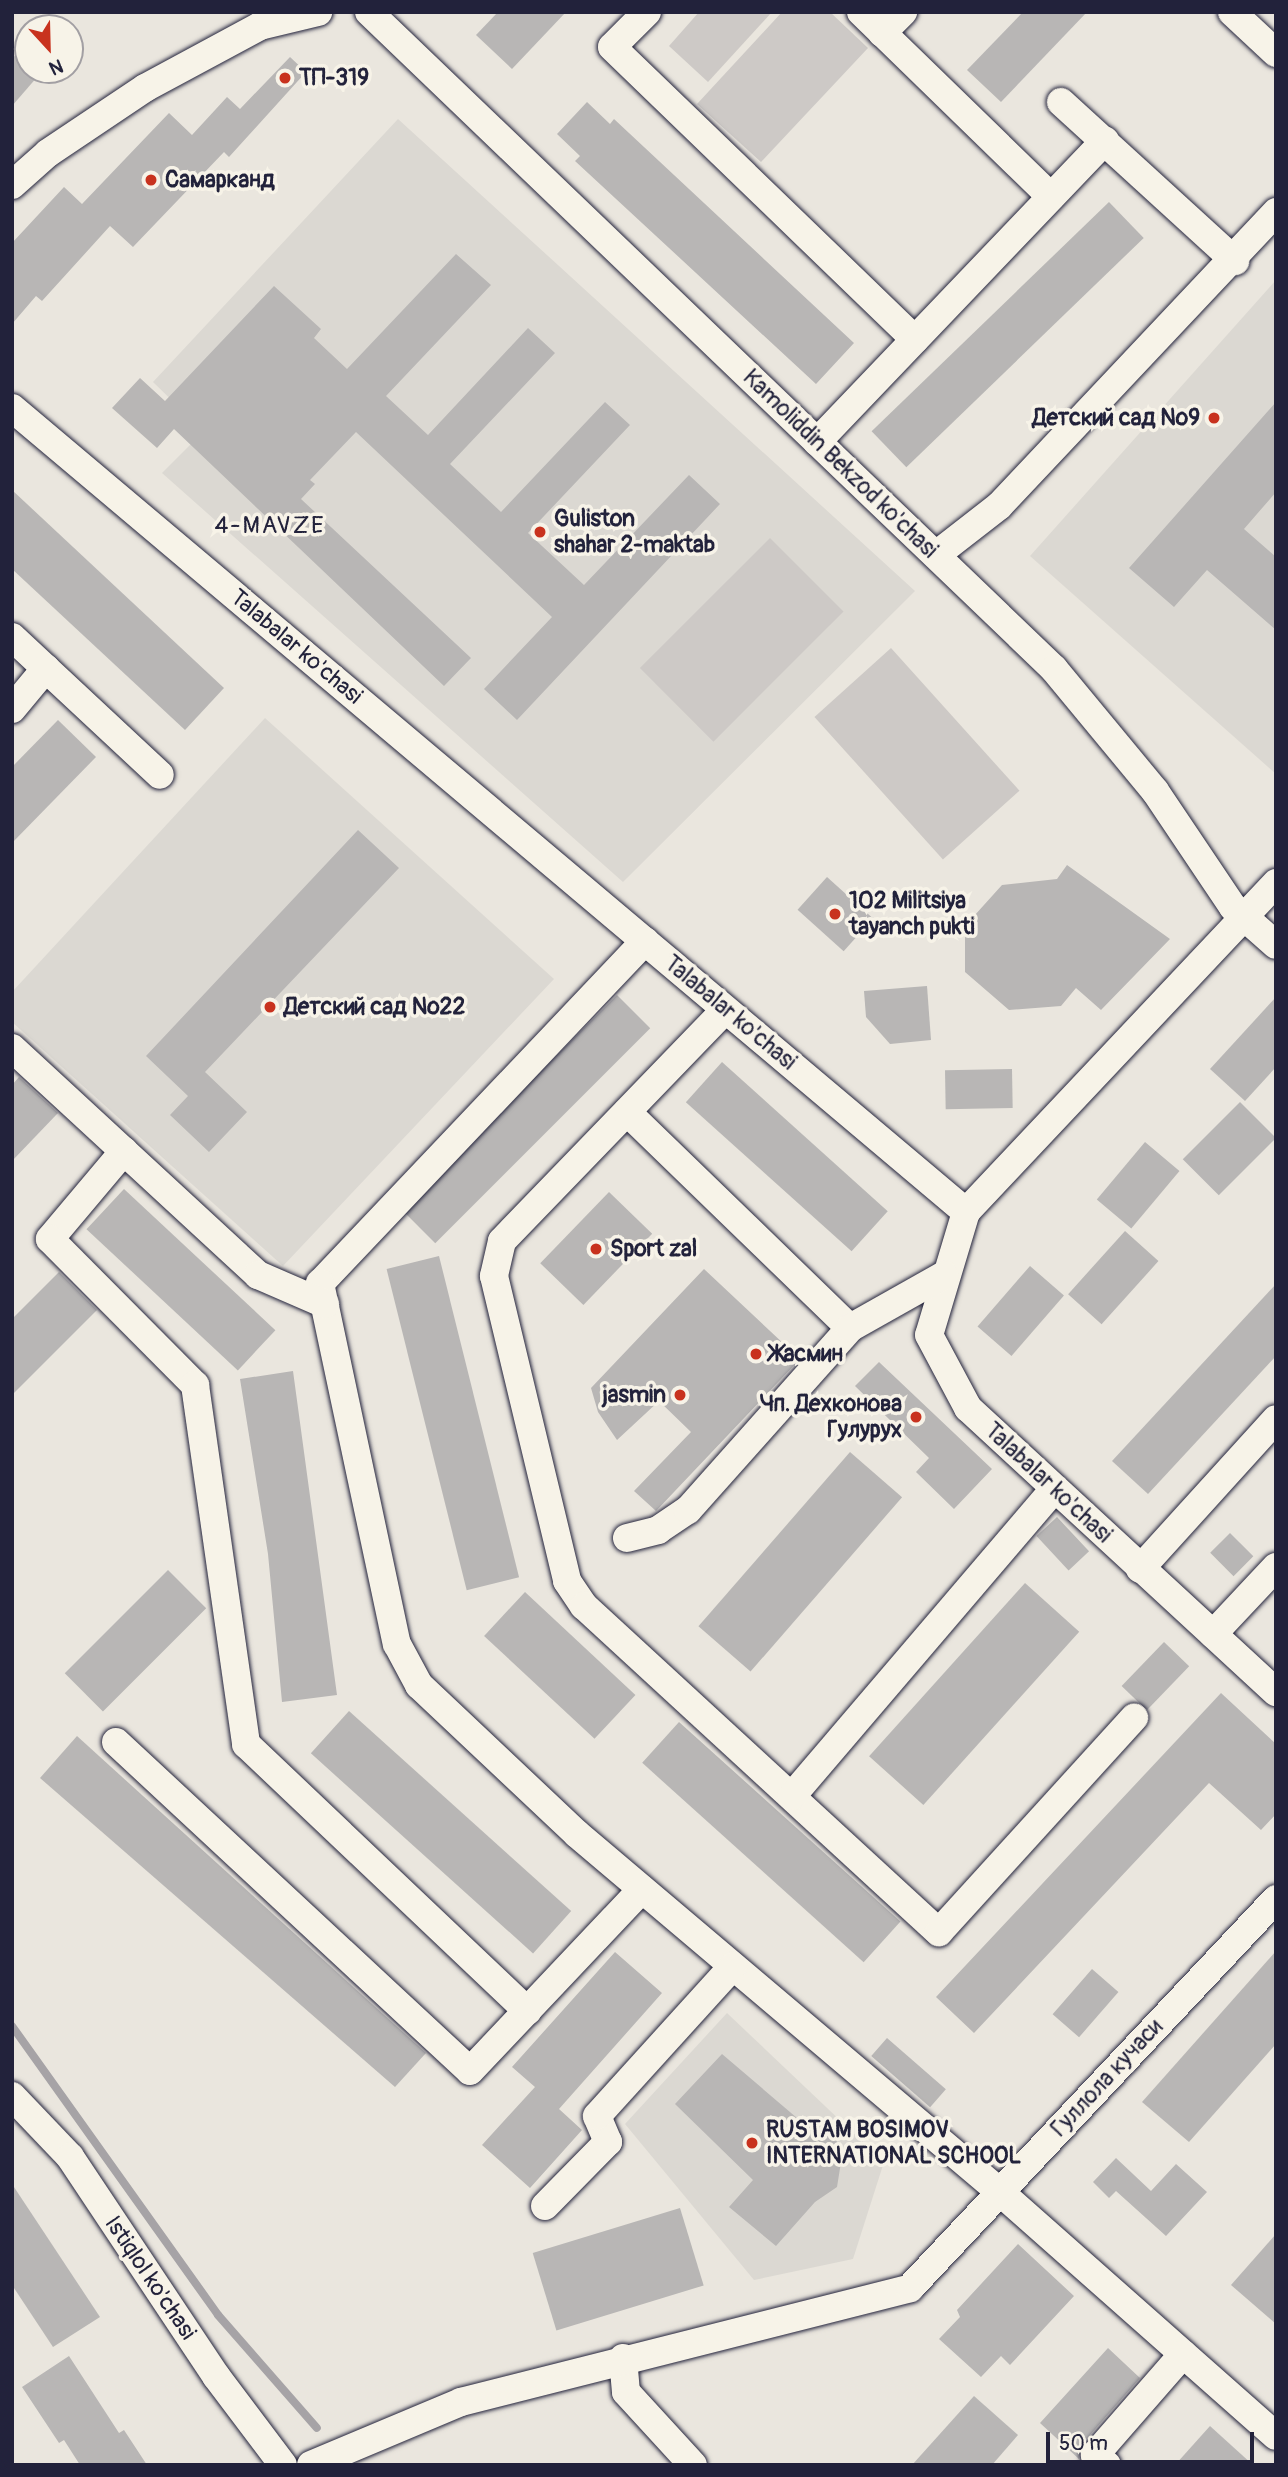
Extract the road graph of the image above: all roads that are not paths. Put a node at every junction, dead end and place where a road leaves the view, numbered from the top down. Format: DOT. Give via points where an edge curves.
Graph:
graph roads {
  1 [pos="318,12"];
  2 [pos="369,12"];
  3 [pos="647,12"];
  4 [pos="861,12"];
  5 [pos="903,12"];
  6 [pos="1232,12"];
  7 [pos="269,18"];
  8 [pos="882,33"];
  9 [pos="1276,53"];
  10 [pos="1061,102"];
  11 [pos="1105,141"];
  12 [pos="12,185"];
  13 [pos="1051,197"];
  14 [pos="1276,212"];
  15 [pos="1234,261"];
  16 [pos="915,340"];
  17 [pos="12,408"];
  18 [pos="817,442"];
  19 [pos="936,555"];
  20 [pos="12,637"];
  21 [pos="46,668"];
  22 [pos="12,709"];
  23 [pos="160,775"];
  24 [pos="1276,883"];
  25 [pos="1244,917"];
  26 [pos="645,941"];
  27 [pos="1276,945"];
  28 [pos="725,1010"];
  29 [pos="12,1048"];
  30 [pos="627,1112"];
  31 [pos="124,1151"];
  32 [pos="966,1212"];
  33 [pos="944,1275"];
  34 [pos="324,1304"];
  35 [pos="850,1328"];
  36 [pos="1276,1419"];
  37 [pos="1053,1490"];
  38 [pos="627,1538"];
  39 [pos="1276,1567"];
  40 [pos="1140,1569"];
  41 [pos="1213,1634"];
  42 [pos="1276,1692"];
  43 [pos="1133,1718"];
  44 [pos="116,1742"];
  45 [pos="792,1796"];
  46 [pos="642,1889"];
  47 [pos="1276,1899"];
  48 [pos="733,1966"];
  49 [pos="527,2011"];
  50 [pos="12,2096"];
  51 [pos="1000,2192"];
  52 [pos="545,2206"];
  53 [pos="1183,2354"];
  54 [pos="623,2358"];
  55 [pos="1276,2436"];
  56 [pos="283,2465"];
  57 [pos="311,2465"];
  58 [pos="693,2465"];
  59 [pos="1107,2465"];
  1 -- 7 [label="street"];
  2 -- 18 [label="street, Kamoliddin Bekzod ko'chasi"];
  3 -- 16 [label="street" via="612,47"];
  4 -- 8 [label="street"];
  5 -- 8 [label="street"];
  6 -- 9 [label="street"];
  7 -- 12 [label="street" via="145,88 48,153"];
  8 -- 13 [label="street"];
  10 -- 11 [label="street"];
  11 -- 13 [label="street"];
  11 -- 15 [label="street"];
  13 -- 16 [label="street"];
  14 -- 15 [label="street"];
  15 -- 19 [label="street" via="999,506"];
  16 -- 18 [label="street"];
  17 -- 26 [label="street, Talabalar ko'chasi"];
  18 -- 19 [label="street, Kamoliddin Bekzod ko'chasi"];
  19 -- 25 [label="street, Kamoliddin Bekzod ko'chasi" via="1054,669 1155,791"];
  20 -- 21 [label="street"];
  21 -- 22 [label="street"];
  21 -- 23 [label="street"];
  24 -- 25 [label="street"];
  25 -- 27 [label="street, Kamoliddin Bekzod ko'chasi"];
  25 -- 32 [label="street"];
  26 -- 28 [label="street, Talabalar ko'chasi"];
  26 -- 34 [label="street" via="320,1283"];
  28 -- 30 [label="street"];
  28 -- 32 [label="street, Talabalar ko'chasi"];
  29 -- 31 [label="street"];
  30 -- 35 [label="street"];
  30 -- 45 [label="street" via="502,1241 494,1276 567,1581 584,1606"];
  31 -- 34 [label="street" via="258,1275"];
  31 -- 49 [label="street" via="51,1239 195,1385 246,1744"];
  32 -- 33 [label="street, Talabalar ko'chasi"];
  33 -- 35 [label="street"];
  33 -- 37 [label="street, Talabalar ko'chasi" via="929,1335 968,1408"];
  34 -- 46 [label="street" via="397,1644 419,1685"];
  35 -- 38 [label="street" via="688,1510 657,1530"];
  36 -- 40 [label="street"];
  37 -- 40 [label="street, Talabalar ko'chasi"];
  37 -- 45 [label="street"];
  39 -- 41 [label="street"];
  40 -- 41 [label="street, Talabalar ko'chasi"];
  41 -- 42 [label="street, Talabalar ko'chasi"];
  43 -- 45 [label="street" via="939,1932"];
  44 -- 49 [label="street" via="470,2071"];
  46 -- 48 [label="street"];
  46 -- 49 [label="street"];
  47 -- 51 [label="street, Гуллола кучаси"];
  48 -- 51 [label="street"];
  48 -- 52 [label="street" via="597,2116 608,2142"];
  50 -- 56 [label="street, Istiqlol ko'chasi" via="70,2157 216,2376"];
  51 -- 53 [label="street"];
  51 -- 54 [label="street, Гуллола кучаси" via="909,2288"];
  53 -- 55 [label="street"];
  53 -- 59 [label="street" via="1095,2455"];
  54 -- 57 [label="street" via="461,2402"];
  54 -- 58 [label="street" via="626,2392"];
}
